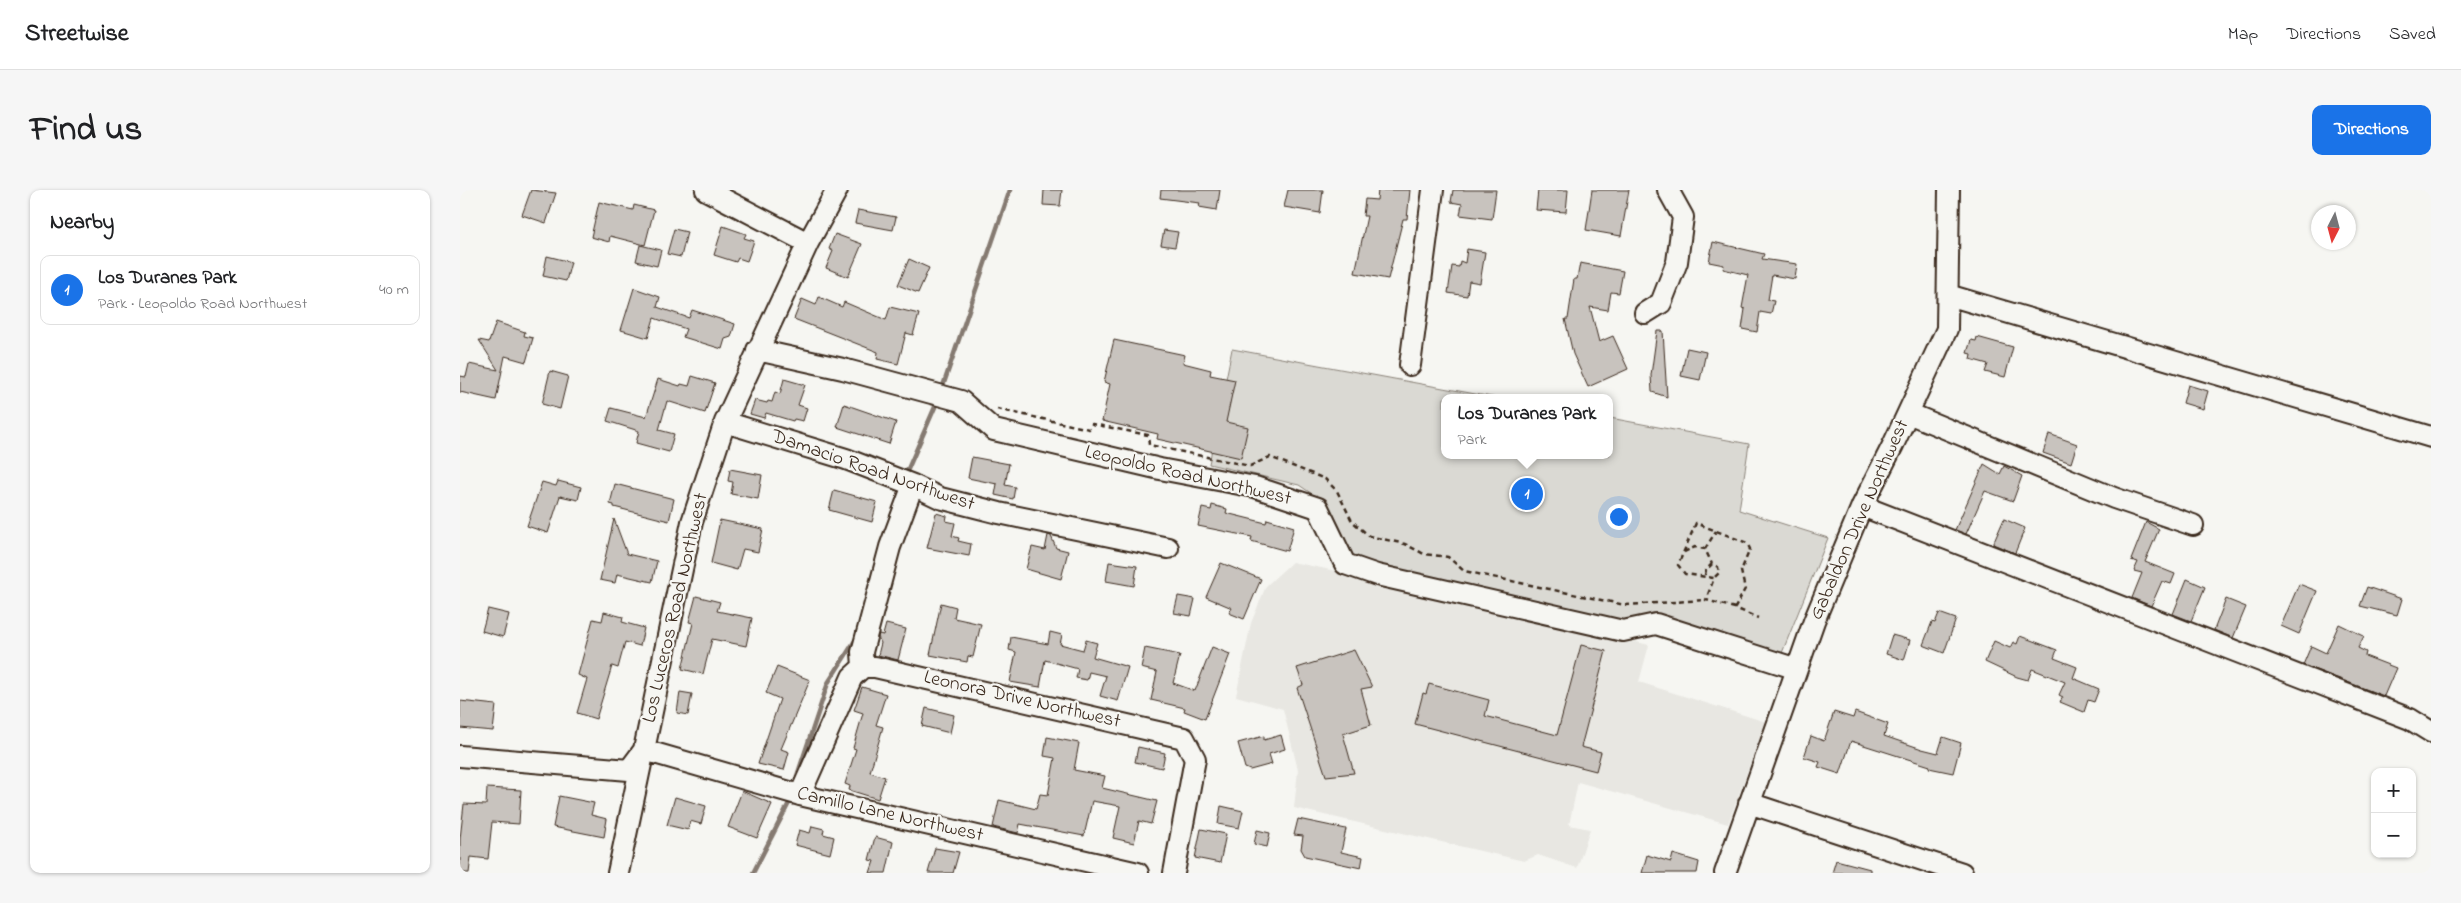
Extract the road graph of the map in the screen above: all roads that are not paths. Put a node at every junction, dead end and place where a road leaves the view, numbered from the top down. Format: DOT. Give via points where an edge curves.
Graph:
graph roads {
  1 [pos="706,190"];
  2 [pos="837,190"];
  3 [pos="1433,190"];
  4 [pos="1668,190"];
  5 [pos="1950,190"];
  6 [pos="808,243"];
  7 [pos="1948,295"];
  8 [pos="1645,313"];
  9 [pos="758,350"];
  10 [pos="1410,366"];
  11 [pos="1908,413"];
  12 [pos="725,422"];
  13 [pos="2431,437"];
  14 [pos="913,484"];
  15 [pos="1862,506"];
  16 [pos="2192,525"];
  17 [pos="1168,548"];
  18 [pos="863,667"];
  19 [pos="1797,669"];
  20 [pos="2431,732"];
  21 [pos="644,750"];
  22 [pos="460,756"];
  23 [pos="800,794"];
  24 [pos="1749,803"];
  25 [pos="618,873"];
  26 [pos="1138,873"];
  27 [pos="1174,873"];
  28 [pos="1725,873"];
  29 [pos="1962,873"];
  1 -- 6 [label="street"];
  2 -- 6 [label="street, Los Luceros Road Northwest"];
  3 -- 10 [label="street"];
  4 -- 8 [label="street" via="1683,217 1677,262 1661,302"];
  5 -- 7 [label="street, Gabaldon Drive Northwest"];
  6 -- 9 [label="street, Los Luceros Road Northwest"];
  7 -- 11 [label="street, Gabaldon Drive Northwest" via="1947,330"];
  7 -- 13 [label="street"];
  9 -- 12 [label="street, Los Luceros Road Northwest"];
  9 -- 19 [label="street, Leopoldo Road Northwest" via="961,401 994,430 1160,469 1254,487 1318,508 1345,564 1377,575 1624,632 1656,624"];
  11 -- 15 [label="street, Gabaldon Drive Northwest"];
  11 -- 16 [label="street" via="2114,498"];
  12 -- 14 [label="street, Damacio Road Northwest" via="846,459"];
  12 -- 21 [label="street, Los Luceros Road Northwest" via="692,522"];
  14 -- 17 [label="street, Damacio Road Northwest" via="940,498 999,513"];
  14 -- 18 [label="street" via="887,556 862,652"];
  15 -- 19 [label="street, Gabaldon Drive Northwest"];
  15 -- 20 [label="street" via="2410,720"];
  18 -- 23 [label="street" via="852,677"];
  18 -- 27 [label="street, Leonora Drive Northwest" via="885,669 1184,738 1194,759"];
  19 -- 24 [label="street, Gabaldon Drive Northwest"];
  21 -- 22 [label="street" via="629,770"];
  21 -- 23 [label="street, Camillo Lane Northwest"];
  21 -- 25 [label="street, Los Luceros Road Northwest"];
  23 -- 26 [label="street, Camillo Lane Northwest"];
  24 -- 28 [label="street, Gabaldon Drive Northwest"];
  24 -- 29 [label="street"];
}
